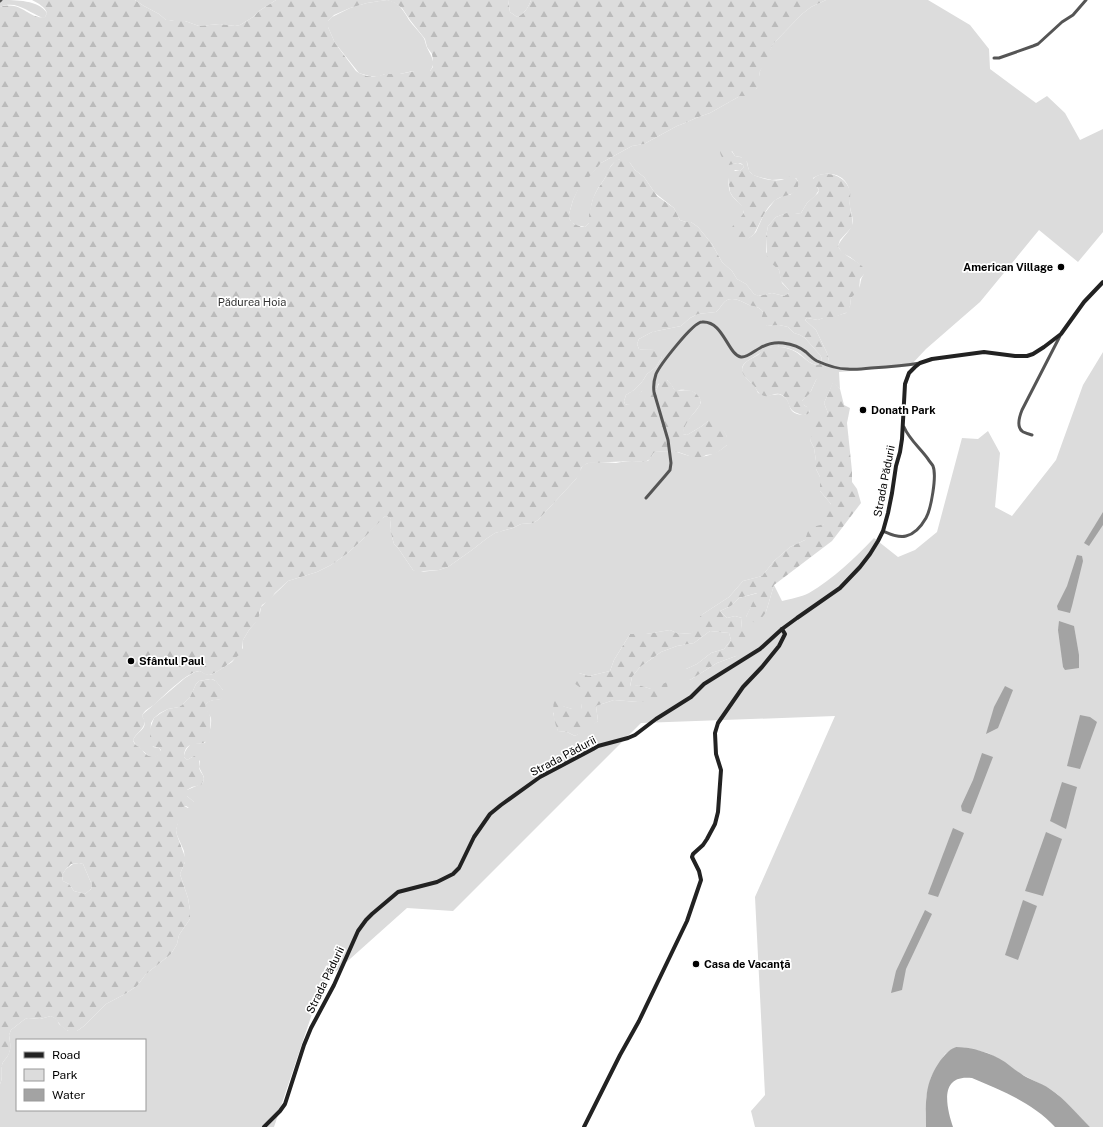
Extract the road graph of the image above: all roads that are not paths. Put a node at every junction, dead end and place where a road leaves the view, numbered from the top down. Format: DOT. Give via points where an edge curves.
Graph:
graph roads {
  1 [pos="1086,0"];
  2 [pos="994,58"];
  3 [pos="1103,282"];
  4 [pos="1061,334"];
  5 [pos="920,363"];
  6 [pos="903,425"];
  7 [pos="1032,435"];
  8 [pos="646,498"];
  9 [pos="883,531"];
  10 [pos="782,629"];
  11 [pos="264,1127"];
  12 [pos="584,1127"];
  1 -- 2 [label="street" via="1073,15 1038,44"];
  3 -- 4 [label="street" via="1084,302"];
  4 -- 5 [label="street" via="1039,351 1027,356 984,352"];
  4 -- 7 [label="street" via="1022,410 1020,428"];
  5 -- 6 [label="street, Strada Pădurii" via="911,371 905,384"];
  5 -- 8 [label="street" via="838,368 816,361 798,347 780,342 768,344 741,357 736,355 715,327 706,322 698,322 661,366 655,378 654,392 672,463 670,470"];
  6 -- 9 [label="street, Strada Pădurii" via="900,452"];
  6 -- 9 [label="street" via="933,466 935,476 932,496 927,516 916,531 907,536 896,536"];
  9 -- 10 [label="street, Strada Pădurii" via="870,554 843,585"];
  10 -- 11 [label="street, Strada Pădurii" via="756,652 704,684 691,697 635,735 598,746 537,778 490,814 474,837 463,862 453,874 438,882 398,892 372,914 358,931 334,986 311,1028 285,1104"];
  10 -- 12 [label="street" via="785,634 781,643 740,691 718,723 715,733 716,755 721,770 718,812 707,839 692,857 701,875 700,884 687,921"];
}
